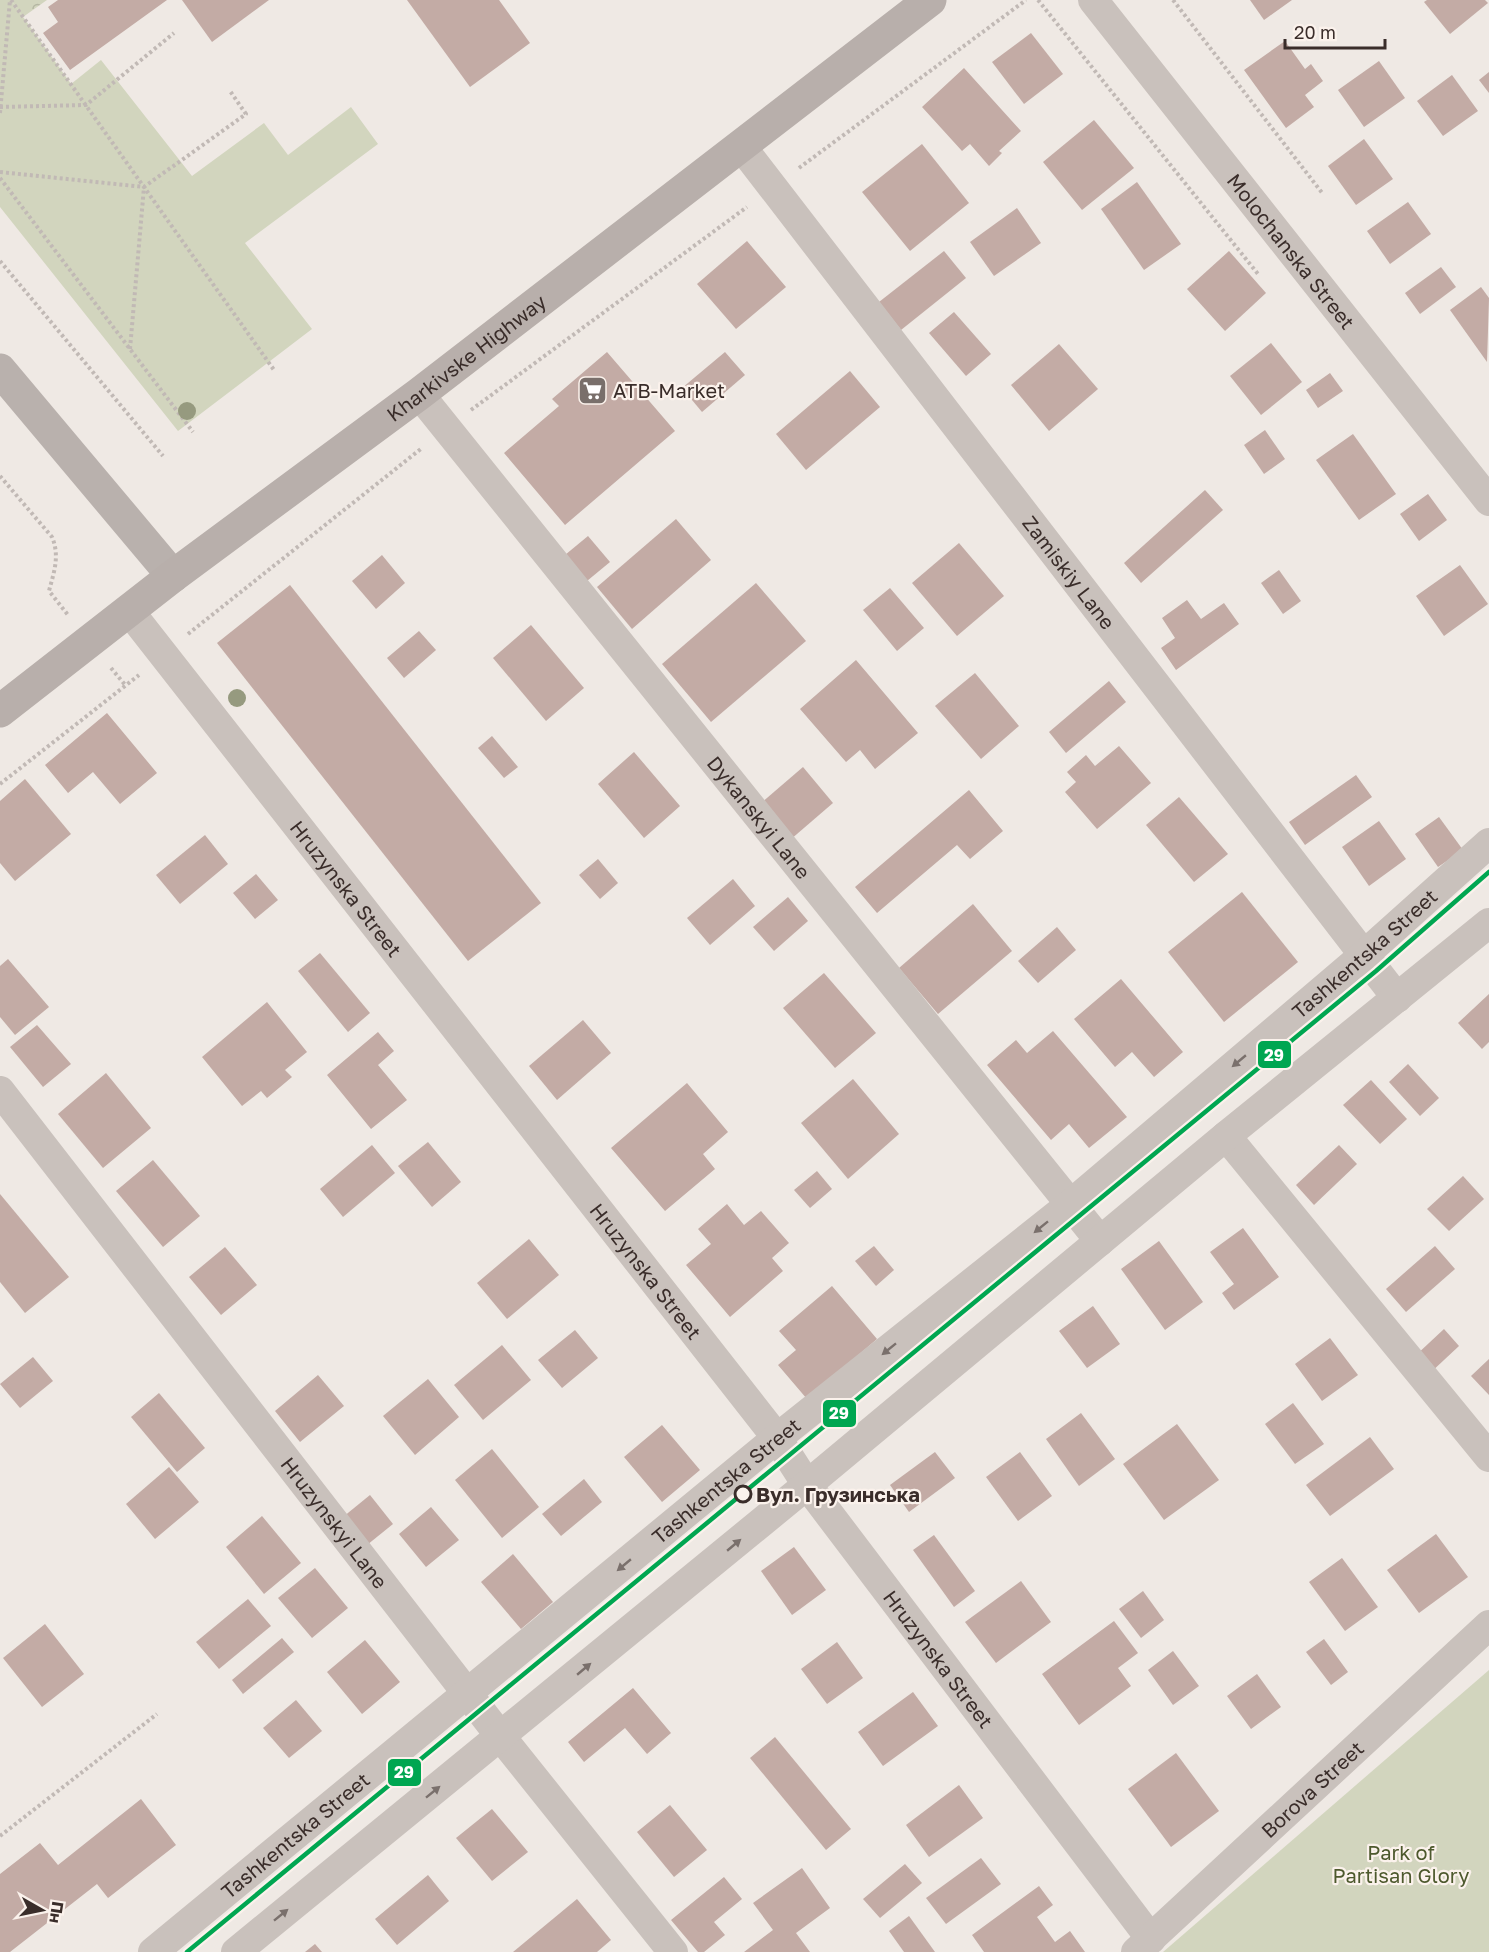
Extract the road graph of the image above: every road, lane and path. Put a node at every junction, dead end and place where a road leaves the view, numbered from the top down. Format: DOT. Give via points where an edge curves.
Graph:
graph roads {
  1 [pos="10,0"];
  2 [pos="930,0"];
  3 [pos="1026,0"];
  4 [pos="1038,0"];
  5 [pos="1093,0"];
  6 [pos="1173,0"];
  7 [pos="174,33"];
  8 [pos="230,92"];
  9 [pos="86,105"];
  10 [pos="0,107"];
  11 [pos="0,113"];
  12 [pos="741,146"];
  13 [pos="0,172"];
  14 [pos="0,178"];
  15 [pos="144,187"];
  16 [pos="772,188"];
  17 [pos="1323,194"];
  18 [pos="0,261"];
  19 [pos="1258,274"];
  20 [pos="130,349"];
  21 [pos="0,370"];
  22 [pos="274,370"];
  23 [pos="419,394"];
  24 [pos="446,428"];
  25 [pos="193,432"];
  26 [pos="163,456"];
  27 [pos="0,476"];
  28 [pos="1489,501"];
  29 [pos="173,576"];
  30 [pos="130,612"];
  31 [pos="90,643"];
  32 [pos="163,654"];
  33 [pos="126,686"];
  34 [pos="0,711"];
  35 [pos="0,784"];
  36 [pos="1489,843"];
  37 [pos="1489,922"];
  38 [pos="1364,955"];
  39 [pos="1397,998"];
  40 [pos="0,1091"];
  41 [pos="1226,1136"];
  42 [pos="1071,1204"];
  43 [pos="1100,1241"];
  44 [pos="777,1438"];
  45 [pos="1489,1457"];
  46 [pos="807,1485"];
  47 [pos="1489,1625"];
  48 [pos="468,1695"];
  49 [pos="157,1714"];
  50 [pos="501,1737"];
  51 [pos="0,1836"];
  52 [pos="1143,1945"];
  53 [pos="153,1952"];
  54 [pos="236,1952"];
  55 [pos="673,1952"];
  1 -- 9 [label="path"];
  1 -- 10 [label="path"];
  2 -- 12 [label="main road, Kharkivske Highway"];
  3 -- 16 [label="path"];
  4 -- 19 [label="path"];
  5 -- 28 [label="street, Molochanska Street"];
  6 -- 17 [label="path"];
  7 -- 9 [label="path"];
  8 -- 15 [label="path" via="246,114"];
  9 -- 10 [label="path"];
  9 -- 15 [label="path"];
  10 -- 11 [label="path"];
  12 -- 16 [label="street, Zamiskiy Lane"];
  12 -- 23 [label="main road, Kharkivske Highway"];
  13 -- 15 [label="path"];
  14 -- 20 [label="path"];
  15 -- 20 [label="path"];
  15 -- 22 [label="path"];
  16 -- 24 [label="path"];
  16 -- 38 [label="street, Zamiskiy Lane"];
  18 -- 26 [label="path"];
  20 -- 25 [label="path"];
  21 -- 29 [label="street"];
  23 -- 24 [label="street, Dykanskyi Lane"];
  23 -- 29 [label="main road, Kharkivske Highway"];
  24 -- 32 [label="path"];
  24 -- 42 [label="street, Dykanskyi Lane"];
  27 -- 31 [label="path" via="52,537 57,548 56,568 49,591"];
  29 -- 30 [label="main road, Kharkivske Highway"];
  30 -- 31 [label="main road, Kharkivske Highway"];
  30 -- 32 [label="street, Hruzynska Street"];
  31 -- 33 [label="path"];
  31 -- 34 [label="main road, Kharkivske Highway"];
  32 -- 33 [label="path"];
  32 -- 44 [label="street, Hruzynska Street"];
  33 -- 35 [label="path"];
  36 -- 38 [label="street, Tashkentska Street"];
  37 -- 39 [label="street"];
  38 -- 39 [label="street, Zamiskiy Lane"];
  38 -- 42 [label="street, Tashkentska Street, one-way"];
  39 -- 41 [label="street"];
  40 -- 48 [label="street, Hruzynskyi Lane"];
  41 -- 43 [label="street"];
  41 -- 45 [label="street"];
  42 -- 43 [label="street, Dykanskyi Lane"];
  42 -- 44 [label="street, Tashkentska Street, one-way"];
  43 -- 46 [label="street"];
  44 -- 46 [label="street, Hruzynska Street"];
  44 -- 48 [label="street, Tashkentska Street, one-way"];
  50 -- 46 [label="street, one-way"];
  46 -- 52 [label="street, Hruzynska Street"];
  47 -- 52 [label="street, Borova Street"];
  48 -- 50 [label="street, Hruzynskyi Lane"];
  48 -- 53 [label="street, Tashkentska Street"];
  49 -- 51 [label="path"];
  54 -- 50 [label="street, one-way"];
  50 -- 55 [label="street, Hruzynskyi Lane"];
}
